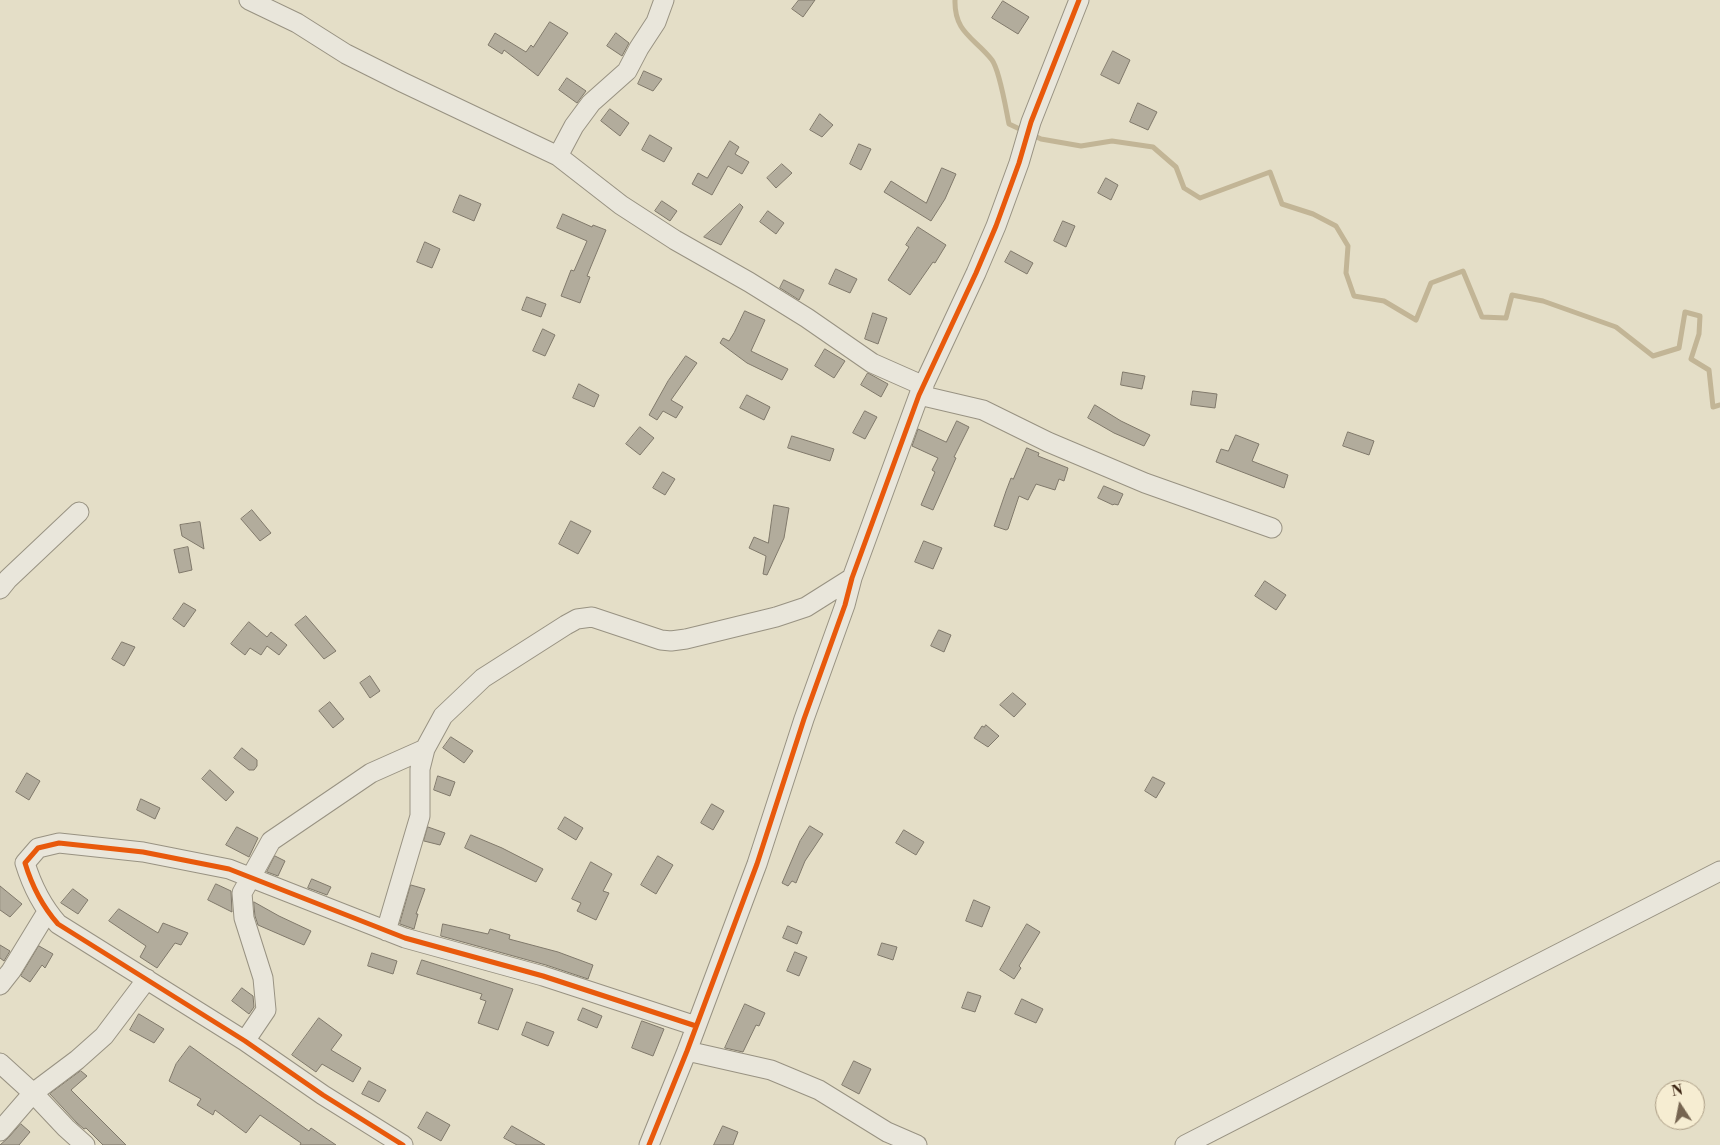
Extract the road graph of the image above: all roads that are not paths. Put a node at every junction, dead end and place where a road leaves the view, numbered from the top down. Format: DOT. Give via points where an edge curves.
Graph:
graph roads {
  1 [pos="249,0"];
  2 [pos="664,0"];
  3 [pos="1079,0"];
  4 [pos="558,156"];
  5 [pos="922,391"];
  6 [pos="79,512"];
  7 [pos="1272,528"];
  8 [pos="852,578"];
  9 [pos="0,589"];
  10 [pos="426,749"];
  11 [pos="1720,871"];
  12 [pos="250,878"];
  13 [pos="47,912"];
  14 [pos="386,931"];
  15 [pos="147,980"];
  16 [pos="0,985"];
  17 [pos="696,1026"];
  18 [pos="245,1041"];
  19 [pos="687,1051"];
  20 [pos="0,1063"];
  21 [pos="33,1093"];
  22 [pos="0,1132"];
  23 [pos="85,1145"];
  24 [pos="403,1145"];
  25 [pos="649,1145"];
  26 [pos="917,1145"];
  27 [pos="1186,1145"];
  1 -- 4 [label="street" via="297,23 346,54"];
  2 -- 4 [label="street" via="656,22 627,71 590,103"];
  3 -- 5 [label="street" via="1031,122 996,226"];
  4 -- 5 [label="street" via="621,205 675,240 757,287 872,363"];
  5 -- 7 [label="street" via="982,410 1145,483"];
  5 -- 8 [label="street"];
  6 -- 9 [label="street"];
  8 -- 10 [label="street" via="806,607 686,639 661,640 592,617 578,619 483,678 443,716"];
  8 -- 17 [label="street" via="757,864"];
  10 -- 12 [label="street" via="371,772 286,830 272,841"];
  10 -- 14 [label="street" via="420,769 420,816"];
  11 -- 27 [label="street"];
  12 -- 13 [label="street" via="230,870 144,852 59,843 38,848 25,863"];
  12 -- 14 [label="street"];
  12 -- 18 [label="street" via="242,893 244,918 263,978 266,1010"];
  13 -- 15 [label="street" via="58,924"];
  13 -- 16 [label="street"];
  14 -- 17 [label="street" via="543,976"];
  15 -- 18 [label="street"];
  15 -- 21 [label="street" via="104,1036"];
  17 -- 19 [label="street"];
  18 -- 24 [label="street"];
  19 -- 25 [label="street"];
  19 -- 26 [label="street" via="771,1070 819,1090 887,1132"];
  20 -- 21 [label="street"];
  21 -- 22 [label="street"];
  21 -- 23 [label="street"];
}
